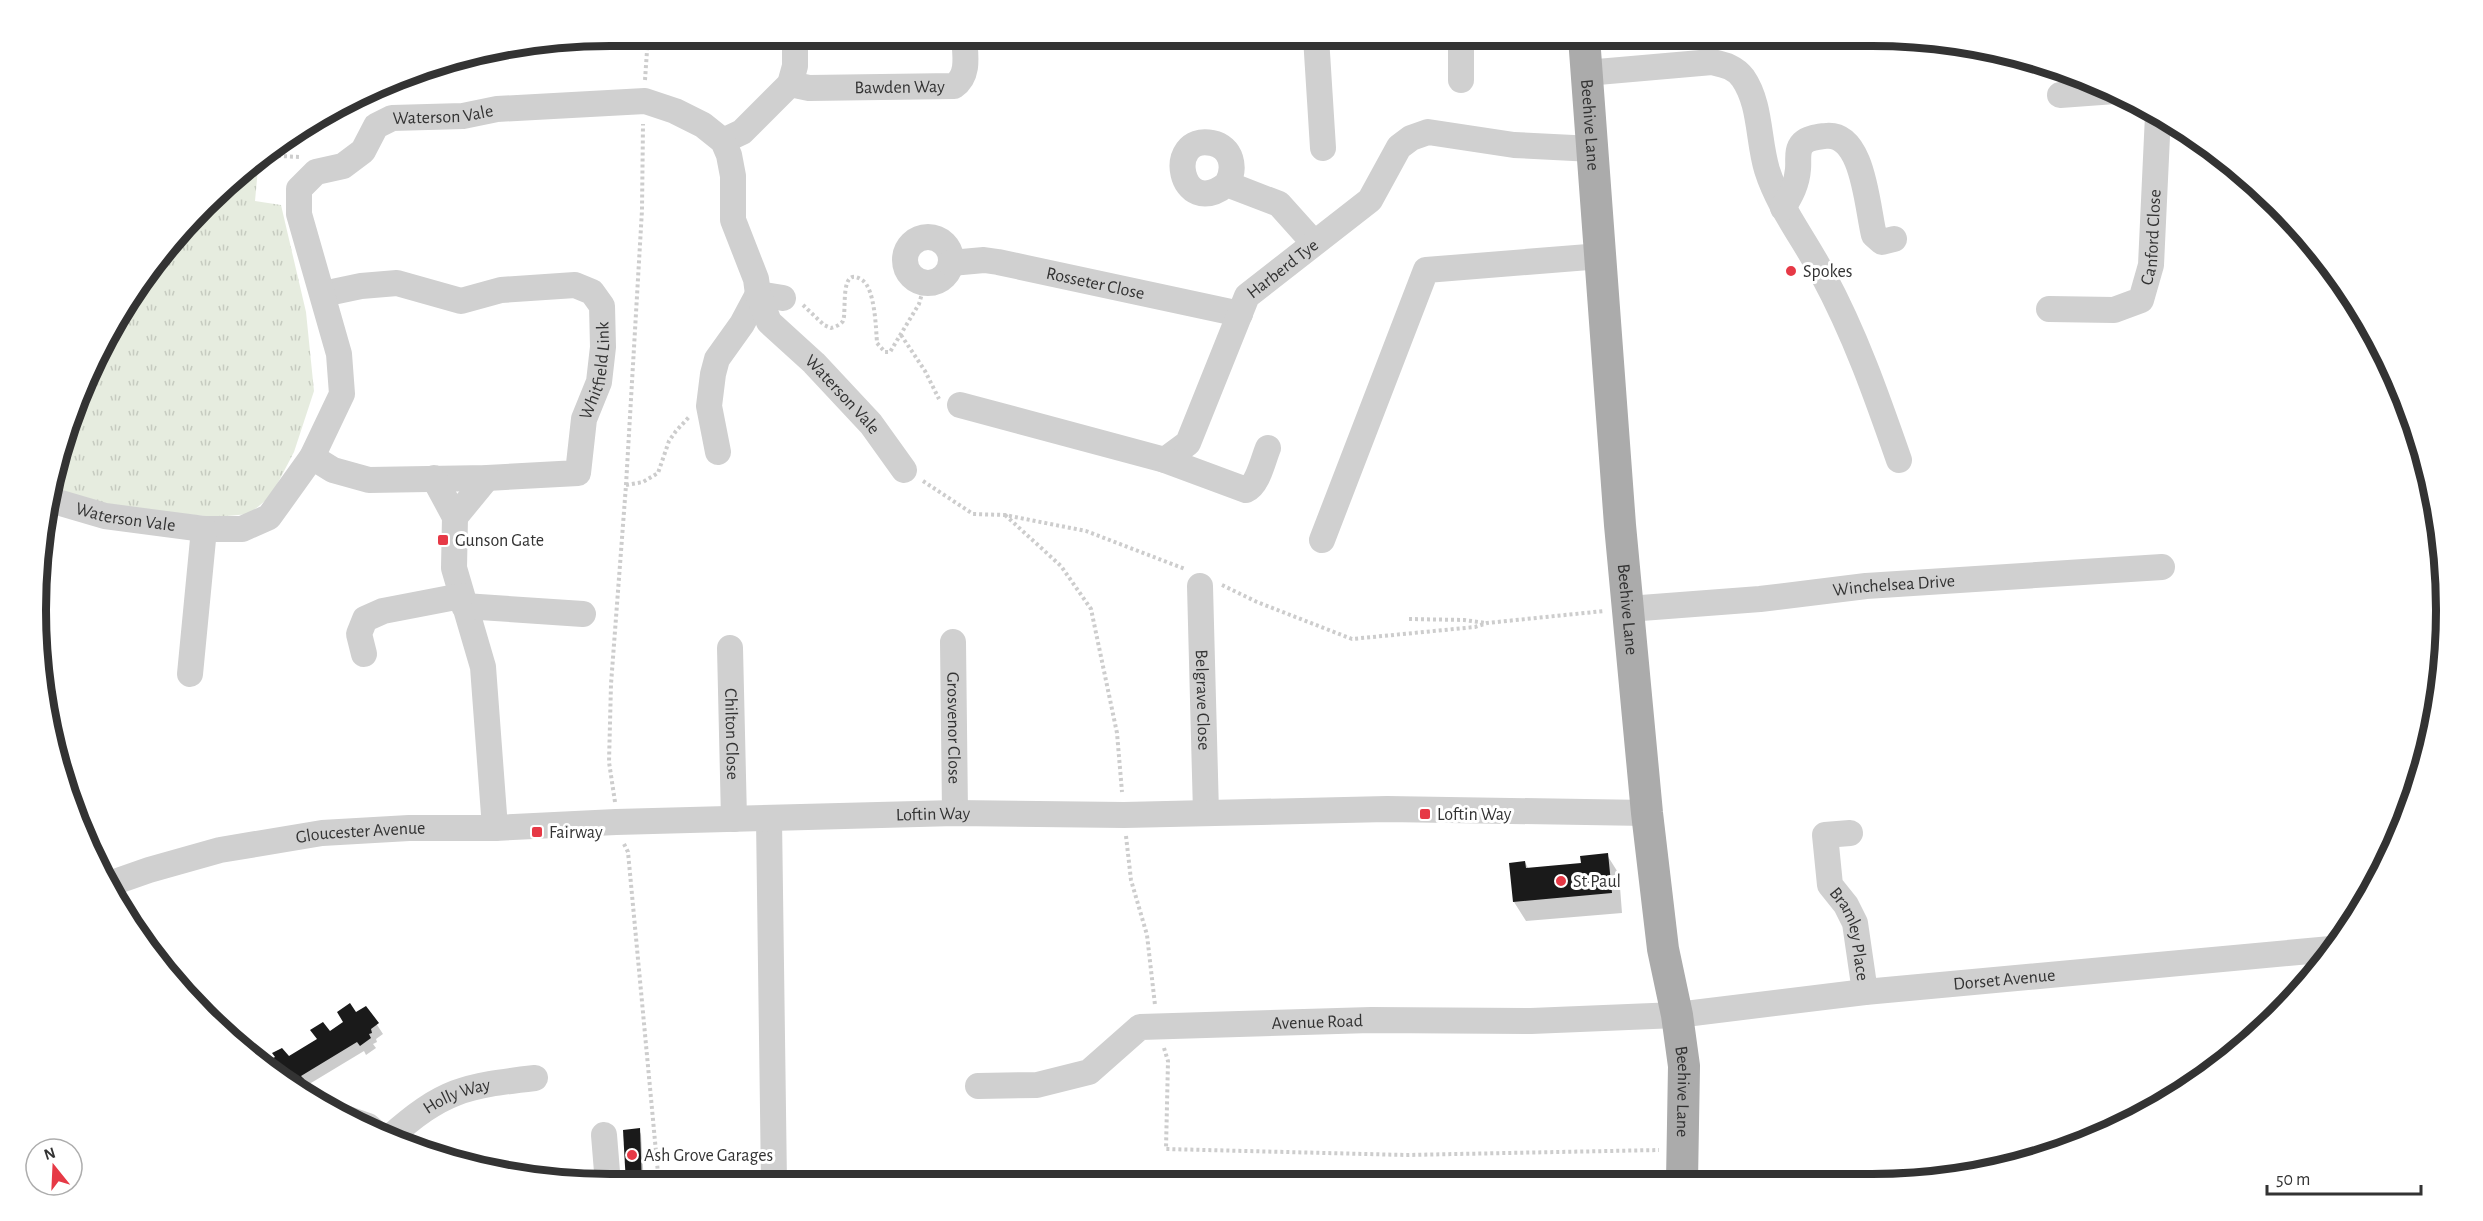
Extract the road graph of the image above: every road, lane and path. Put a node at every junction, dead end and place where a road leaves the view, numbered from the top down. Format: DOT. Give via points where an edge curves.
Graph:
graph roads {
  1 [pos="648,46"];
  2 [pos="795,46"];
  3 [pos="964,46"];
  4 [pos="1317,46"];
  5 [pos="1461,46"];
  6 [pos="1584,46"];
  7 [pos="1586,73"];
  8 [pos="1461,80"];
  9 [pos="790,84"];
  10 [pos="2095,92"];
  11 [pos="2060,95"];
  12 [pos="645,101"];
  13 [pos="2158,124"];
  14 [pos="723,141"];
  15 [pos="1323,148"];
  16 [pos="1593,149"];
  17 [pos="1227,184"];
  18 [pos="1783,208"];
  19 [pos="1894,239"];
  20 [pos="1314,243"];
  21 [pos="1601,256"];
  22 [pos="951,263"];
  23 [pos="925,283"];
  24 [pos="323,294"];
  25 [pos="780,297"];
  26 [pos="2049,309"];
  27 [pos="1240,314"];
  28 [pos="901,335"];
  29 [pos="960,405"];
  30 [pos="1268,448"];
  31 [pos="718,453"];
  32 [pos="312,457"];
  33 [pos="1166,460"];
  34 [pos="1899,460"];
  35 [pos="904,470"];
  36 [pos="434,478"];
  37 [pos="487,478"];
  38 [pos="57,502"];
  39 [pos="455,517"];
  40 [pos="204,529"];
  41 [pos="1322,540"];
  42 [pos="2162,567"];
  43 [pos="1200,586"];
  44 [pos="462,601"];
  45 [pos="1628,609"];
  46 [pos="583,614"];
  47 [pos="1409,619"];
  48 [pos="1487,623"];
  49 [pos="1352,639"];
  50 [pos="953,642"];
  51 [pos="730,648"];
  52 [pos="364,654"];
  53 [pos="190,674"];
  54 [pos="955,813"];
  55 [pos="1206,813"];
  56 [pos="1647,813"];
  57 [pos="1124,815"];
  58 [pos="734,819"];
  59 [pos="769,819"];
  60 [pos="616,822"];
  61 [pos="495,828"];
  62 [pos="1851,833"];
  63 [pos="116,882"];
  64 [pos="2323,950"];
  65 [pos="1865,992"];
  66 [pos="1677,1015"];
  67 [pos="1158,1026"];
  68 [pos="535,1078"];
  69 [pos="978,1086"];
  70 [pos="396,1132"];
  71 [pos="604,1135"];
  72 [pos="1683,1150"];
  73 [pos="607,1174"];
  74 [pos="658,1174"];
  75 [pos="774,1174"];
  76 [pos="1682,1174"];
  1 -- 12 [label="path"];
  2 -- 9 [label="street"];
  3 -- 9 [label="street, Bawden Way" via="962,81 954,86 809,88"];
  4 -- 15 [label="street"];
  5 -- 8 [label="street"];
  6 -- 7 [label="main road, Beehive Lane"];
  7 -- 16 [label="main road, Beehive Lane"];
  7 -- 18 [label="street" via="1712,62 1730,66 1743,78 1753,99 1767,170"];
  9 -- 14 [label="street" via="742,132"];
  10 -- 11 [label="street"];
  12 -- 14 [label="street, Waterson Vale" via="703,125"];
  12 -- 24 [label="street, Waterson Vale" via="392,118 376,126 363,151 343,166 316,172 299,189 298,214"];
  12 -- 60 [label="path" via="626,485 610,684 609,762"];
  13 -- 26 [label="street, Canford Close" via="2151,265 2141,300 2114,310"];
  14 -- 25 [label="street, Waterson Vale" via="733,176 733,220 756,279"];
  16 -- 20 [label="street, Harberd Tye" via="1514,144 1428,132 1400,147 1370,200"];
  16 -- 21 [label="main road, Beehive Lane"];
  17 -- 20 [label="street" via="1279,204"];
  18 -- 19 [label="street" via="1795,188 1798,151 1803,142 1830,136 1842,139 1856,155 1874,235 1882,242"];
  18 -- 34 [label="street" via="1823,273 1855,338"];
  20 -- 27 [label="street, Harberd Tye" via="1247,296"];
  21 -- 41 [label="street" via="1426,270"];
  21 -- 45 [label="main road, Beehive Lane"];
  22 -- 23 [label="street" via="942,278"];
  22 -- 23 [label="street" via="951,254 940,240 932,237 914,241 908,248 905,265 909,274"];
  22 -- 27 [label="street, Rosseter Close" via="998,262"];
  23 -- 28 [label="path" via="919,304"];
  24 -- 32 [label="street, Waterson Vale" via="339,354 342,394"];
  24 -- 37 [label="street, Whitfield Link" via="397,283 460,301 501,290 574,285 592,292 602,306 603,347 599,382 584,419 578,473"];
  25 -- 28 [label="path" via="831,328 843,321 847,282 860,278 871,299 880,348 890,352"];
  25 -- 31 [label="street" via="742,324 724,347 713,374 709,406"];
  25 -- 35 [label="street, Waterson Vale" via="769,322 871,424"];
  27 -- 33 [label="street, Harberd Tye" via="1188,443"];
  28 -- 29 [label="path" via="945,412"];
  29 -- 33 [label="street"];
  30 -- 33 [label="street" via="1251,488 1246,490"];
  32 -- 36 [label="street" via="333,470 369,480"];
  32 -- 40 [label="street, Waterson Vale" via="269,517 242,529"];
  35 -- 57 [label="path" via="973,514 1005,515 1061,566 1091,609 1117,733"];
  36 -- 37 [label="street"];
  36 -- 39 [label="street"];
  37 -- 39 [label="street"];
  38 -- 40 [label="street, Waterson Vale" via="105,516"];
  39 -- 44 [label="street" via="453,568"];
  40 -- 53 [label="street"];
  42 -- 45 [label="street, Winchelsea Drive" via="1866,586"];
  43 -- 55 [label="street, Belgrave Close"];
  44 -- 46 [label="street"];
  44 -- 52 [label="street" via="383,611 365,619 359,634"];
  44 -- 61 [label="street" via="474,633 485,686"];
  45 -- 48 [label="path"];
  45 -- 56 [label="main road, Beehive Lane"];
  47 -- 48 [label="path"];
  48 -- 49 [label="path"];
  50 -- 54 [label="street, Grosvenor Close"];
  51 -- 58 [label="street, Chilton Close"];
  54 -- 57 [label="street, Loftin Way"];
  54 -- 59 [label="street, Loftin Way"];
  55 -- 56 [label="street, Loftin Way" via="1387,809"];
  55 -- 57 [label="street, Loftin Way"];
  56 -- 66 [label="main road, Beehive Lane" via="1663,949"];
  57 -- 67 [label="path" via="1131,880 1147,935"];
  58 -- 59 [label="street, Loftin Way"];
  58 -- 60 [label="street, Loftin Way"];
  59 -- 75 [label="street"];
  60 -- 61 [label="street, Gloucester Avenue"];
  60 -- 74 [label="path" via="628,852"];
  61 -- 63 [label="street, Gloucester Avenue" via="322,833 220,850"];
  62 -- 65 [label="street, Bramley Place" via="1826,835 1830,885 1855,923"];
  64 -- 65 [label="street, Dorset Avenue"];
  65 -- 66 [label="street, Dorset Avenue"];
  66 -- 67 [label="street, Avenue Road"];
  66 -- 72 [label="main road, Beehive Lane" via="1684,1066"];
  67 -- 69 [label="street, Avenue Road" via="1140,1027 1089,1072 1037,1085"];
  67 -- 72 [label="path" via="1168,1061 1166,1149 1406,1155"];
  68 -- 70 [label="street, Holly Way" via="457,1091 427,1106"];
  71 -- 73 [label="street"];
  72 -- 76 [label="main road, Beehive Lane"];
}
